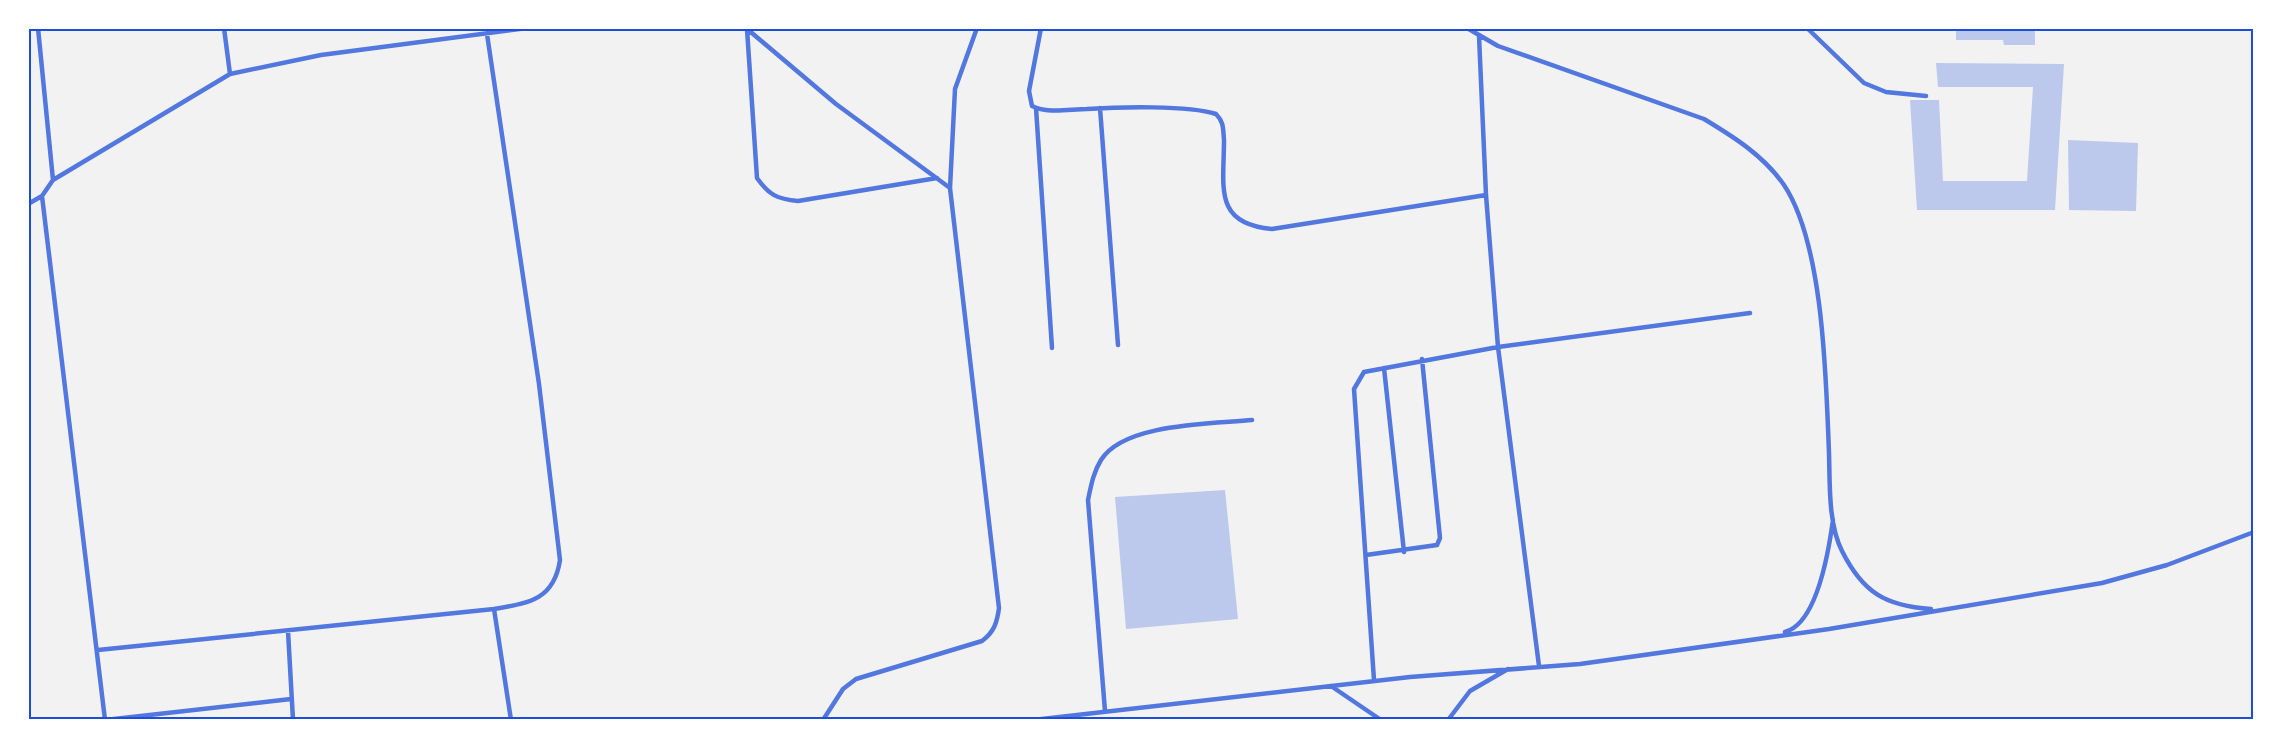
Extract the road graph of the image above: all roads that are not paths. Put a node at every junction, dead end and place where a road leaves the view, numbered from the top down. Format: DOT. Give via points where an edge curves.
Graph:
graph roads {
  1 [pos="38,28"];
  2 [pos="224,28"];
  3 [pos="527,28"];
  4 [pos="977,28"];
  5 [pos="1041,28"];
  6 [pos="1467,28"];
  7 [pos="1808,28"];
  8 [pos="747,29"];
  9 [pos="497,30"];
  10 [pos="487,34"];
  11 [pos="1479,36"];
  12 [pos="230,74"];
  13 [pos="1926,96"];
  14 [pos="1036,108"];
  15 [pos="1100,108"];
  16 [pos="937,178"];
  17 [pos="53,180"];
  18 [pos="950,188"];
  19 [pos="1486,195"];
  20 [pos="42,196"];
  21 [pos="28,204"];
  22 [pos="1750,313"];
  23 [pos="1118,345"];
  24 [pos="1498,347"];
  25 [pos="1052,348"];
  26 [pos="1422,359"];
  27 [pos="1383,368"];
  28 [pos="1252,420"];
  29 [pos="1833,518"];
  30 [pos="2253,532"];
  31 [pos="1404,552"];
  32 [pos="1366,555"];
  33 [pos="494,609"];
  34 [pos="1939,609"];
  35 [pos="288,631"];
  36 [pos="1763,638"];
  37 [pos="98,650"];
  38 [pos="1539,666"];
  39 [pos="1511,668"];
  40 [pos="1374,680"];
  41 [pos="1330,685"];
  42 [pos="291,699"];
  43 [pos="1105,711"];
  44 [pos="145,717"];
  45 [pos="105,720"];
  46 [pos="293,720"];
  47 [pos="510,720"];
  48 [pos="823,720"];
  49 [pos="1033,720"];
  50 [pos="1381,720"];
  51 [pos="1448,720"];
  1 -- 17 [label="lane"];
  2 -- 12 [label="lane"];
  3 -- 9 [label="lane"];
  4 -- 18 [label="lane" via="955,89"];
  5 -- 14 [label="lane" via="1029,90 1030,102"];
  6 -- 11 [label="lane"];
  7 -- 13 [label="lane" via="1864,83 1886,92"];
  8 -- 16 [label="lane" via="836,104"];
  8 -- 16 [label="lane" via="757,177 767,193 798,201"];
  9 -- 10 [label="lane"];
  10 -- 12 [label="lane" via="321,55"];
  10 -- 33 [label="lane" via="539,384 560,560 558,578 550,590 517,605"];
  11 -- 19 [label="lane"];
  11 -- 29 [label="lane" via="1704,120 1742,143 1785,186 1801,224 1813,270 1826,370"];
  12 -- 17 [label="lane"];
  14 -- 15 [label="lane"];
  14 -- 25 [label="lane"];
  15 -- 19 [label="lane" via="1216,114 1223,125 1228,208 1239,222 1254,228 1272,229"];
  15 -- 23 [label="lane"];
  16 -- 18 [label="lane"];
  17 -- 20 [label="lane"];
  18 -- 48 [label="lane" via="999,608 997,623 982,641 856,679 843,689"];
  19 -- 24 [label="lane"];
  20 -- 21 [label="lane"];
  20 -- 37 [label="lane"];
  22 -- 24 [label="lane"];
  24 -- 26 [label="lane"];
  24 -- 38 [label="lane"];
  26 -- 27 [label="lane"];
  26 -- 31 [label="lane" via="1440,538 1437,545"];
  27 -- 31 [label="lane"];
  27 -- 32 [label="lane" via="1364,372 1354,389"];
  28 -- 43 [label="lane" via="1151,430 1116,445 1101,459 1088,500"];
  29 -- 34 [label="lane" via="1841,549 1857,577 1877,595 1902,607"];
  29 -- 36 [label="lane" via="1817,594 1805,615 1790,631"];
  30 -- 34 [label="lane" via="2167,566 2102,583"];
  31 -- 32 [label="lane"];
  32 -- 40 [label="lane"];
  33 -- 35 [label="lane"];
  33 -- 47 [label="lane"];
  34 -- 36 [label="lane"];
  35 -- 37 [label="lane"];
  35 -- 42 [label="lane"];
  36 -- 38 [label="lane" via="1580,664"];
  37 -- 45 [label="lane"];
  38 -- 39 [label="lane"];
  39 -- 40 [label="lane"];
  39 -- 51 [label="lane" via="1470,691"];
  40 -- 41 [label="lane"];
  41 -- 43 [label="lane"];
  41 -- 50 [label="lane"];
  42 -- 44 [label="lane"];
  42 -- 46 [label="lane"];
  43 -- 49 [label="lane"];
  44 -- 45 [label="lane"];
}
